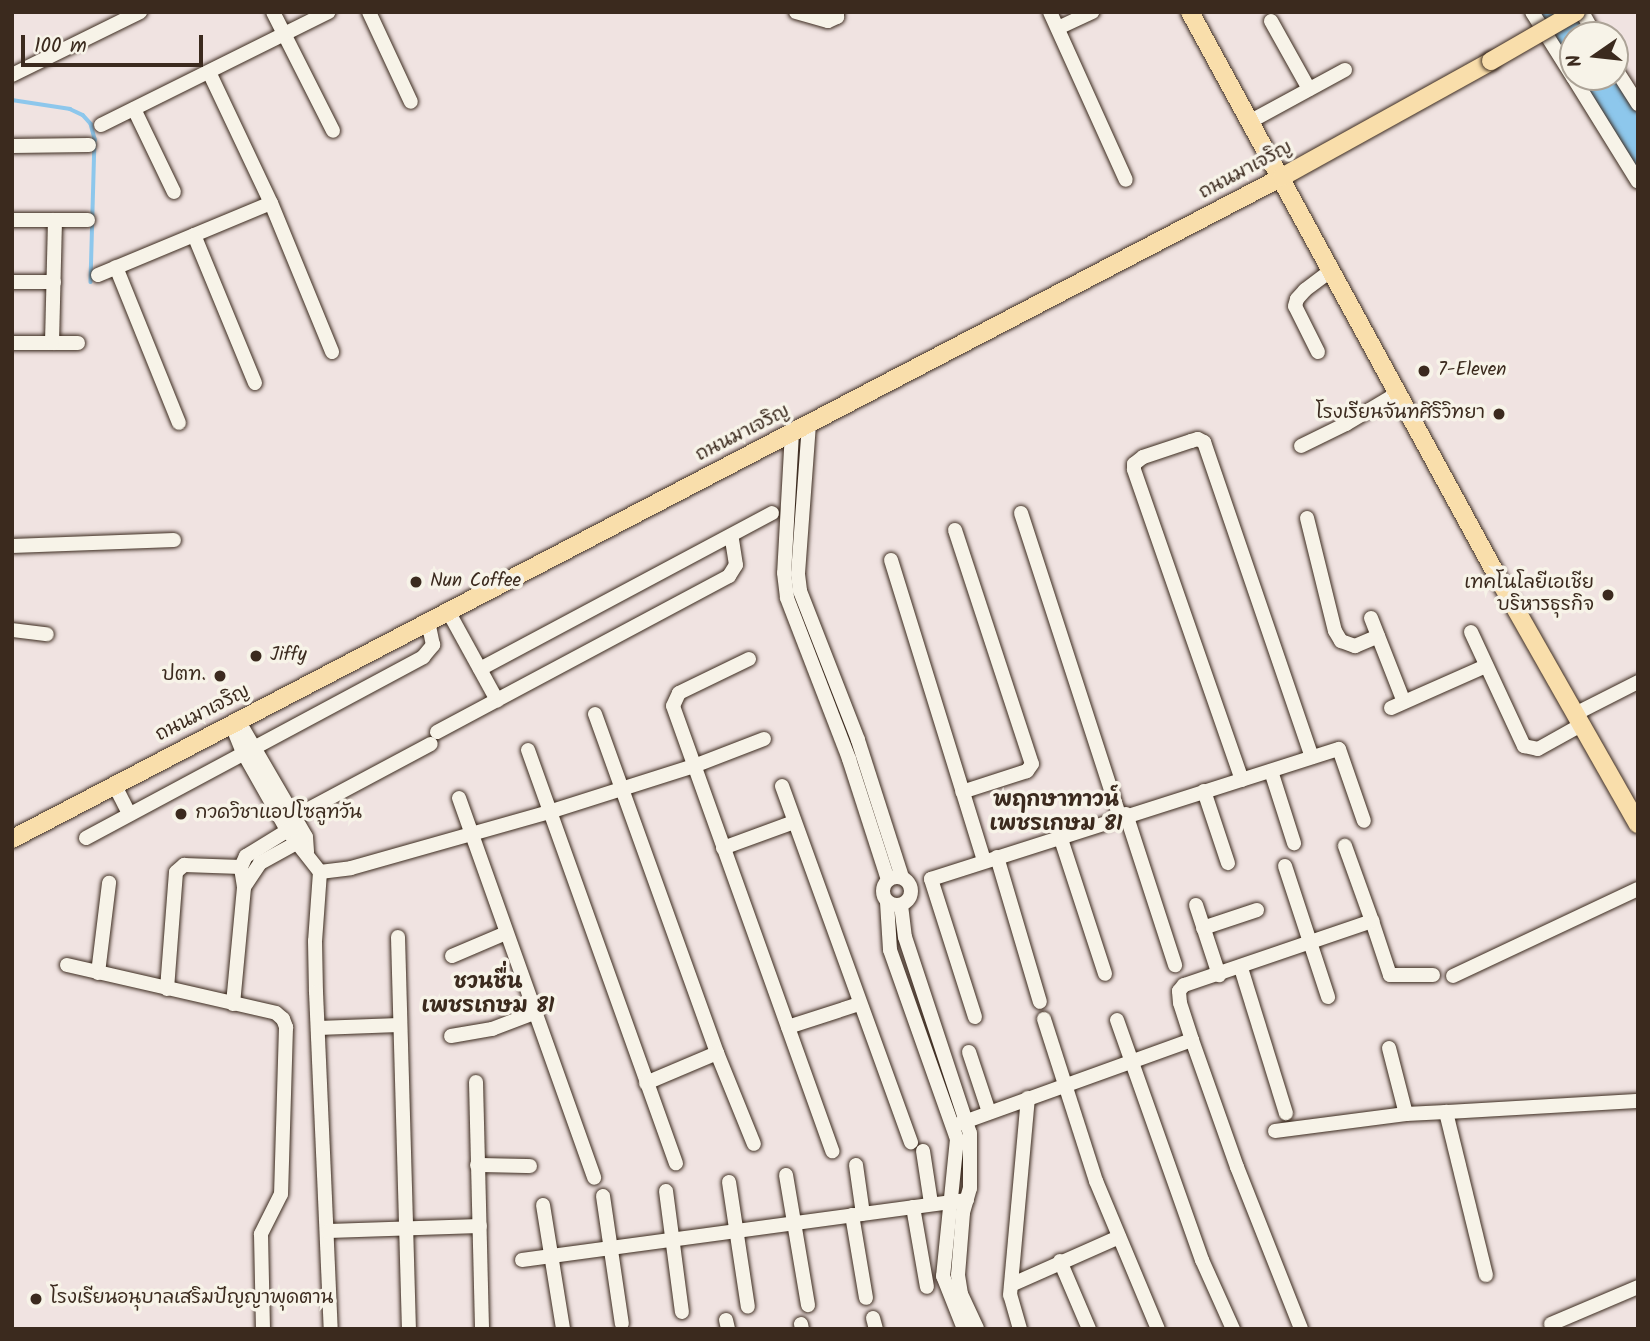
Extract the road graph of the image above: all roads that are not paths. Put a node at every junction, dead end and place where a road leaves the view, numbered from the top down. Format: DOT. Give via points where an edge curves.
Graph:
graph roads {
  1 [pos="140,12"];
  2 [pos="273,12"];
  3 [pos="329,12"];
  4 [pos="369,12"];
  5 [pos="796,12"];
  6 [pos="837,12"];
  7 [pos="1050,12"];
  8 [pos="1093,12"];
  9 [pos="1190,12"];
  10 [pos="1532,12"];
  11 [pos="1576,12"];
  12 [pos="1271,21"];
  13 [pos="1058,29"];
  14 [pos="284,34"];
  15 [pos="1559,55"];
  16 [pos="1345,70"];
  17 [pos="209,72"];
  18 [pos="12,75"];
  19 [pos="1309,89"];
  20 [pos="1582,91"];
  21 [pos="411,102"];
  22 [pos="134,109"];
  23 [pos="1251,121"];
  24 [pos="101,125"];
  25 [pos="333,131"];
  26 [pos="89,145"];
  27 [pos="12,146"];
  28 [pos="1282,177"];
  29 [pos="1126,180"];
  30 [pos="1638,182"];
  31 [pos="174,191"];
  32 [pos="271,203"];
  33 [pos="12,220"];
  34 [pos="55,220"];
  35 [pos="88,220"];
  36 [pos="194,235"];
  37 [pos="116,267"];
  38 [pos="1332,270"];
  39 [pos="98,275"];
  40 [pos="12,282"];
  41 [pos="54,282"];
  42 [pos="12,343"];
  43 [pos="52,343"];
  44 [pos="78,343"];
  45 [pos="332,352"];
  46 [pos="1318,352"];
  47 [pos="255,383"];
  48 [pos="1398,393"];
  49 [pos="179,424"];
  50 [pos="809,424"];
  51 [pos="792,432"];
  52 [pos="1301,446"];
  53 [pos="772,513"];
  54 [pos="1021,513"];
  55 [pos="1307,518"];
  56 [pos="956,530"];
  57 [pos="731,535"];
  58 [pos="174,540"];
  59 [pos="12,546"];
  60 [pos="891,560"];
  61 [pos="791,573"];
  62 [pos="449,611"];
  63 [pos="1371,618"];
  64 [pos="428,622"];
  65 [pos="12,630"];
  66 [pos="1471,632"];
  67 [pos="47,634"];
  68 [pos="1378,636"];
  69 [pos="749,659"];
  70 [pos="1486,666"];
  71 [pos="480,669"];
  72 [pos="1638,682"];
  73 [pos="497,700"];
  74 [pos="596,714"];
  75 [pos="1578,720"];
  76 [pos="235,721"];
  77 [pos="764,738"];
  78 [pos="248,749"];
  79 [pos="528,750"];
  80 [pos="1312,757"];
  81 [pos="694,766"];
  82 [pos="1271,771"];
  83 [pos="1242,780"];
  84 [pos="114,784"];
  85 [pos="782,786"];
  86 [pos="624,789"];
  87 [pos="1204,791"];
  88 [pos="962,792"];
  89 [pos="459,798"];
  90 [pos="549,812"];
  91 [pos="129,814"];
  92 [pos="1123,816"];
  93 [pos="1364,821"];
  94 [pos="794,822"];
  95 [pos="293,824"];
  96 [pos="1638,824"];
  97 [pos="472,834"];
  98 [pos="1060,836"];
  99 [pos="86,838"];
  100 [pos="12,839"];
  101 [pos="1294,843"];
  102 [pos="303,844"];
  103 [pos="1345,846"];
  104 [pos="723,848"];
  105 [pos="990,859"];
  106 [pos="1228,863"];
  107 [pos="1285,866"];
  108 [pos="240,867"];
  109 [pos="320,872"];
  110 [pos="930,879"];
  111 [pos="902,882"];
  112 [pos="109,883"];
  113 [pos="244,887"];
  114 [pos="1638,889"];
  115 [pos="894,903"];
  116 [pos="1196,905"];
  117 [pos="1257,910"];
  118 [pos="1372,921"];
  119 [pos="1203,928"];
  120 [pos="506,933"];
  121 [pos="398,937"];
  122 [pos="1310,942"];
  123 [pos="452,956"];
  124 [pos="67,965"];
  125 [pos="1175,965"];
  126 [pos="1241,968"];
  127 [pos="99,973"];
  128 [pos="1105,974"];
  129 [pos="1219,975"];
  130 [pos="1433,975"];
  131 [pos="1453,976"];
  132 [pos="167,989"];
  133 [pos="1328,997"];
  134 [pos="1040,1002"];
  135 [pos="233,1004"];
  136 [pos="859,1004"];
  137 [pos="534,1013"];
  138 [pos="975,1017"];
  139 [pos="1044,1019"];
  140 [pos="1117,1020"];
  141 [pos="399,1025"];
  142 [pos="788,1027"];
  143 [pos="318,1028"];
  144 [pos="451,1035"];
  145 [pos="1192,1040"];
  146 [pos="1389,1048"];
  147 [pos="969,1052"];
  148 [pos="718,1053"];
  149 [pos="1132,1062"];
  150 [pos="476,1082"];
  151 [pos="646,1083"];
  152 [pos="1065,1086"];
  153 [pos="1028,1098"];
  154 [pos="1638,1101"];
  155 [pos="989,1112"];
  156 [pos="1286,1112"];
  157 [pos="1446,1112"];
  158 [pos="1406,1114"];
  159 [pos="959,1124"];
  160 [pos="1275,1131"];
  161 [pos="754,1143"];
  162 [pos="832,1151"];
  163 [pos="676,1163"];
  164 [pos="477,1165"];
  165 [pos="530,1166"];
  166 [pos="856,1166"];
  167 [pos="786,1175"];
  168 [pos="594,1178"];
  169 [pos="729,1182"];
  170 [pos="666,1191"];
  171 [pos="603,1196"];
  172 [pos="959,1200"];
  173 [pos="931,1203"];
  174 [pos="543,1205"];
  175 [pos="913,1207"];
  176 [pos="857,1215"];
  177 [pos="794,1223"];
  178 [pos="480,1226"];
  179 [pos="407,1229"];
  180 [pos="328,1231"];
  181 [pos="736,1231"];
  182 [pos="1119,1237"];
  183 [pos="671,1240"];
  184 [pos="611,1248"];
  185 [pos="551,1256"];
  186 [pos="522,1260"];
  187 [pos="1060,1261"];
  188 [pos="1486,1275"];
  189 [pos="1013,1284"];
  190 [pos="927,1287"];
  191 [pos="1638,1287"];
  192 [pos="866,1298"];
  193 [pos="808,1305"];
  194 [pos="748,1307"];
  195 [pos="682,1312"];
  196 [pos="622,1324"];
  197 [pos="1551,1324"];
  198 [pos="263,1329"];
  199 [pos="331,1329"];
  200 [pos="409,1329"];
  201 [pos="482,1329"];
  202 [pos="562,1329"];
  203 [pos="964,1329"];
  204 [pos="977,1329"];
  205 [pos="1020,1329"];
  206 [pos="1089,1329"];
  207 [pos="1158,1329"];
  208 [pos="1233,1329"];
  209 [pos="1301,1329"];
  1 -- 18 [label="street"];
  2 -- 14 [label="street"];
  3 -- 14 [label="street"];
  4 -- 21 [label="street"];
  5 -- 6 [label="street" via="828,22"];
  7 -- 13 [label="street"];
  8 -- 13 [label="street"];
  9 -- 23 [label="main road"];
  10 -- 15 [label="street"];
  11 -- 28 [label="main road, ถนนมาเจริญ, bridge"];
  12 -- 19 [label="street"];
  13 -- 29 [label="street"];
  14 -- 17 [label="street"];
  14 -- 25 [label="street"];
  16 -- 19 [label="street"];
  17 -- 22 [label="street"];
  17 -- 32 [label="street"];
  19 -- 23 [label="street"];
  20 -- 30 [label="street"];
  22 -- 24 [label="street"];
  22 -- 31 [label="street"];
  23 -- 28 [label="main road"];
  26 -- 27 [label="street"];
  28 -- 38 [label="main road"];
  28 -- 50 [label="main road, ถนนมาเจริญ"];
  32 -- 36 [label="street"];
  32 -- 45 [label="street"];
  33 -- 34 [label="street"];
  34 -- 35 [label="street"];
  34 -- 41 [label="street"];
  36 -- 37 [label="street"];
  36 -- 47 [label="street"];
  37 -- 39 [label="street"];
  37 -- 49 [label="street"];
  38 -- 46 [label="street" via="1306,290 1295,306"];
  38 -- 48 [label="main road"];
  40 -- 41 [label="street"];
  41 -- 43 [label="street"];
  42 -- 43 [label="street"];
  43 -- 44 [label="street"];
  48 -- 52 [label="street"];
  48 -- 75 [label="main road"];
  50 -- 51 [label="main road, ถนนมาเจริญ"];
  50 -- 61 [label="street"];
  51 -- 61 [label="street"];
  51 -- 62 [label="main road, ถนนมาเจริญ"];
  53 -- 57 [label="street"];
  54 -- 92 [label="street"];
  55 -- 68 [label="street" via="1341,641 1355,646"];
  56 -- 88 [label="street" via="1032,764 1027,771"];
  57 -- 71 [label="street"];
  57 -- 73 [label="street" via="736,565 729,576"];
  58 -- 59 [label="street"];
  60 -- 88 [label="street"];
  61 -- 111 [label="street" via="787,598 824,674"];
  62 -- 64 [label="main road, ถนนมาเจริญ"];
  62 -- 71 [label="street"];
  63 -- 68 [label="street"];
  64 -- 76 [label="main road, ถนนมาเจริญ"];
  64 -- 78 [label="street" via="433,645 423,657"];
  65 -- 67 [label="street"];
  66 -- 70 [label="street"];
  68 -- 70 [label="street" via="1397,705"];
  69 -- 81 [label="street" via="679,693 673,701"];
  70 -- 75 [label="street" via="1528,750 1538,749"];
  71 -- 73 [label="street"];
  72 -- 75 [label="street"];
  73 -- 95 [label="street"];
  74 -- 86 [label="street"];
  75 -- 96 [label="main road"];
  76 -- 78 [label="street"];
  76 -- 84 [label="main road, ถนนมาเจริญ"];
  77 -- 81 [label="street"];
  78 -- 91 [label="street"];
  78 -- 95 [label="street"];
  79 -- 90 [label="street"];
  80 -- 82 [label="street"];
  80 -- 83 [label="street" via="1205,442 1191,441 1143,457 1134,469"];
  80 -- 93 [label="street" via="1339,749"];
  81 -- 86 [label="street"];
  81 -- 104 [label="street"];
  82 -- 83 [label="street"];
  82 -- 101 [label="street"];
  83 -- 87 [label="street"];
  84 -- 91 [label="street"];
  84 -- 100 [label="main road, ถนนมาเจริญ"];
  85 -- 94 [label="street"];
  86 -- 90 [label="street"];
  86 -- 148 [label="street"];
  87 -- 92 [label="street"];
  87 -- 106 [label="street"];
  88 -- 105 [label="street"];
  89 -- 97 [label="street"];
  90 -- 97 [label="street"];
  90 -- 151 [label="street"];
  91 -- 99 [label="street"];
  92 -- 98 [label="street"];
  92 -- 125 [label="street"];
  94 -- 104 [label="street"];
  94 -- 136 [label="street"];
  95 -- 102 [label="street"];
  95 -- 108 [label="street" via="246,856"];
  97 -- 109 [label="street" via="351,868"];
  97 -- 120 [label="street"];
  98 -- 105 [label="street"];
  98 -- 128 [label="street"];
  102 -- 109 [label="street"];
  102 -- 113 [label="street" via="260,863"];
  103 -- 118 [label="street"];
  104 -- 142 [label="street"];
  105 -- 110 [label="street"];
  105 -- 134 [label="street"];
  107 -- 122 [label="street"];
  108 -- 113 [label="street"];
  108 -- 132 [label="street" via="184,865 176,872"];
  109 -- 143 [label="street" via="315,941"];
  110 -- 111 [label="street"];
  110 -- 138 [label="street"];
  111 -- 115 [label="street" via="909,899"];
  111 -- 115 [label="street" via="883,888"];
  112 -- 127 [label="street"];
  113 -- 135 [label="street"];
  114 -- 131 [label="street"];
  115 -- 159 [label="street" via="890,950"];
  116 -- 119 [label="street"];
  117 -- 119 [label="street"];
  118 -- 122 [label="street"];
  118 -- 130 [label="street" via="1391,975"];
  119 -- 129 [label="street"];
  120 -- 123 [label="street"];
  120 -- 137 [label="street"];
  121 -- 141 [label="street"];
  122 -- 126 [label="street"];
  122 -- 133 [label="street"];
  124 -- 127 [label="street"];
  126 -- 129 [label="street"];
  126 -- 156 [label="street"];
  127 -- 132 [label="street"];
  129 -- 145 [label="street" via="1184,985 1179,991"];
  132 -- 135 [label="street"];
  135 -- 198 [label="street" via="276,1013 286,1027 281,1194 261,1234"];
  136 -- 142 [label="street"];
  136 -- 173 [label="street" via="917,1147"];
  137 -- 144 [label="street" via="492,1029"];
  137 -- 168 [label="street"];
  139 -- 152 [label="street"];
  140 -- 149 [label="street"];
  141 -- 143 [label="street"];
  141 -- 179 [label="street"];
  142 -- 162 [label="street"];
  143 -- 180 [label="street"];
  145 -- 149 [label="street"];
  145 -- 209 [label="street"];
  146 -- 158 [label="street"];
  147 -- 155 [label="street"];
  148 -- 151 [label="street"];
  148 -- 161 [label="street"];
  149 -- 152 [label="street"];
  149 -- 208 [label="street" via="1202,1260"];
  150 -- 164 [label="street"];
  151 -- 163 [label="street"];
  152 -- 153 [label="street"];
  152 -- 182 [label="street"];
  153 -- 155 [label="street"];
  153 -- 189 [label="street"];
  154 -- 157 [label="street"];
  155 -- 159 [label="street"];
  157 -- 158 [label="street"];
  157 -- 188 [label="street"];
  158 -- 160 [label="street"];
  159 -- 172 [label="street"];
  164 -- 165 [label="street"];
  164 -- 178 [label="street"];
  166 -- 176 [label="street"];
  167 -- 177 [label="street"];
  169 -- 181 [label="street"];
  170 -- 183 [label="street"];
  171 -- 184 [label="street"];
  172 -- 173 [label="street"];
  172 -- 203 [label="street" via="943,1276"];
  172 -- 204 [label="street" via="959,1286"];
  173 -- 175 [label="street"];
  174 -- 185 [label="street"];
  175 -- 176 [label="street"];
  175 -- 190 [label="street"];
  176 -- 177 [label="street"];
  176 -- 192 [label="street"];
  177 -- 181 [label="street"];
  177 -- 193 [label="street"];
  178 -- 179 [label="street"];
  178 -- 201 [label="street"];
  179 -- 180 [label="street"];
  179 -- 200 [label="street"];
  180 -- 199 [label="street"];
  181 -- 183 [label="street"];
  181 -- 194 [label="street"];
  182 -- 187 [label="street"];
  182 -- 207 [label="street"];
  183 -- 184 [label="street"];
  183 -- 195 [label="street"];
  184 -- 185 [label="street"];
  184 -- 196 [label="street"];
  185 -- 186 [label="street"];
  185 -- 202 [label="street"];
  187 -- 189 [label="street"];
  187 -- 206 [label="street"];
  189 -- 205 [label="street" via="1012,1310"];
  191 -- 197 [label="street"];
}
